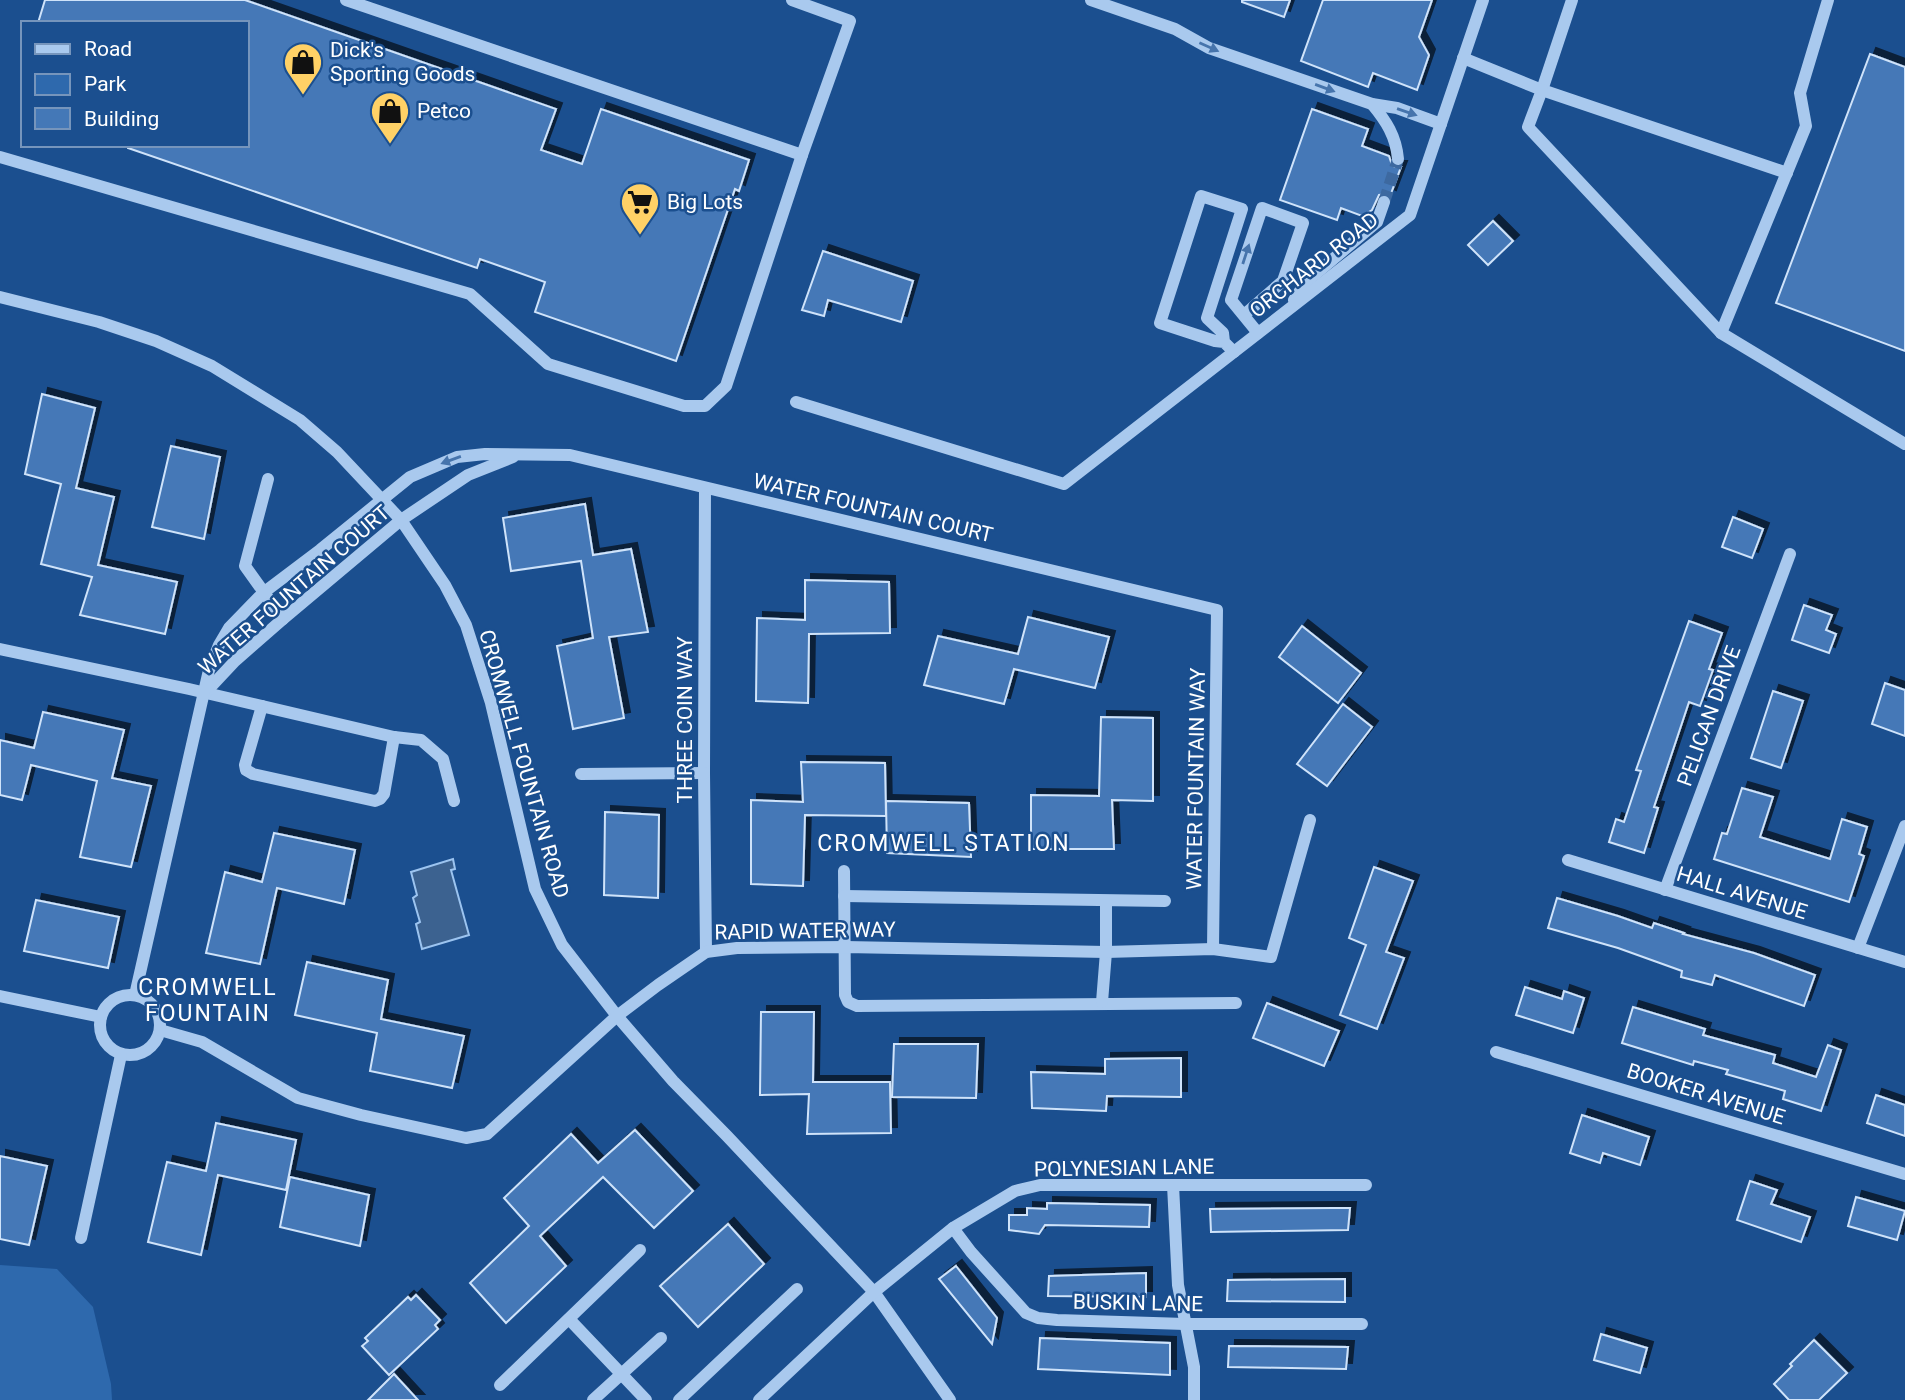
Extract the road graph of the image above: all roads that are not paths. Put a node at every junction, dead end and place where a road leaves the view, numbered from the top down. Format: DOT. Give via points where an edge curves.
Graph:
graph roads {
  1 [pos="346,0"];
  2 [pos="792,0"];
  3 [pos="1091,0"];
  4 [pos="1483,0"];
  5 [pos="1572,0"];
  6 [pos="1828,0"];
  7 [pos="1464,58"];
  8 [pos="1542,90"];
  9 [pos="1371,104"];
  10 [pos="1441,124"];
  11 [pos="803,155"];
  12 [pos="0,157"];
  13 [pos="1398,159"];
  14 [pos="1787,173"];
  15 [pos="1384,202"];
  16 [pos="0,298"];
  17 [pos="1288,310"];
  18 [pos="1244,315"];
  19 [pos="1258,333"];
  20 [pos="1721,333"];
  21 [pos="1224,342"];
  22 [pos="1234,352"];
  23 [pos="796,402"];
  24 [pos="1905,444"];
  25 [pos="518,455"];
  26 [pos="268,479"];
  27 [pos="705,488"];
  28 [pos="382,500"];
  29 [pos="401,520"];
  30 [pos="1790,554"];
  31 [pos="263,593"];
  32 [pos="1217,610"];
  33 [pos="283,619"];
  34 [pos="0,649"];
  35 [pos="205,694"];
  36 [pos="261,706"];
  37 [pos="394,737"];
  38 [pos="704,773"];
  39 [pos="581,774"];
  40 [pos="454,801"];
  41 [pos="1310,820"];
  42 [pos="1905,825"];
  43 [pos="1567,860"];
  44 [pos="844,871"];
  45 [pos="1665,890"];
  46 [pos="844,896"];
  47 [pos="1106,901"];
  48 [pos="1165,901"];
  49 [pos="845,947"];
  50 [pos="1858,948"];
  51 [pos="1213,950"];
  52 [pos="706,952"];
  53 [pos="1106,952"];
  54 [pos="1905,962"];
  55 [pos="135,995"];
  56 [pos="0,996"];
  57 [pos="1102,1003"];
  58 [pos="1236,1003"];
  59 [pos="617,1016"];
  60 [pos="101,1017"];
  61 [pos="160,1030"];
  62 [pos="1496,1052"];
  63 [pos="121,1055"];
  64 [pos="1905,1174"];
  65 [pos="1173,1185"];
  66 [pos="1366,1185"];
  67 [pos="953,1228"];
  68 [pos="81,1238"];
  69 [pos="640,1250"];
  70 [pos="797,1289"];
  71 [pos="874,1292"];
  72 [pos="569,1318"];
  73 [pos="1185,1324"];
  74 [pos="1362,1324"];
  75 [pos="661,1338"];
  76 [pos="622,1374"];
  77 [pos="500,1384"];
  78 [pos="593,1400"];
  79 [pos="646,1400"];
  80 [pos="679,1400"];
  81 [pos="759,1400"];
  82 [pos="950,1400"];
  83 [pos="1194,1400"];
  1 -- 11 [label="street"];
  2 -- 11 [label="street" via="850,21"];
  3 -- 9 [label="street, one-way" via="1175,29 1209,48"];
  4 -- 7 [label="street, ORCHARD ROAD"];
  5 -- 8 [label="street"];
  6 -- 14 [label="street" via="1800,93 1806,126"];
  7 -- 8 [label="street"];
  7 -- 10 [label="street, ORCHARD ROAD"];
  8 -- 14 [label="street"];
  8 -- 20 [label="street" via="1528,127"];
  9 -- 10 [label="street, one-way"];
  9 -- 13 [label="street" via="1387,123"];
  10 -- 17 [label="street, ORCHARD ROAD" via="1410,215"];
  11 -- 12 [label="street" via="726,386 705,406 684,406 548,363 470,294"];
  14 -- 20 [label="street"];
  15 -- 17 [label="street" via="1377,222 1306,282"];
  16 -- 28 [label="street, CROMWELL FOUNTAIN ROAD" via="122,330 212,366 300,420"];
  17 -- 19 [label="street, ORCHARD ROAD"];
  18 -- 18 [label="street, one-way" via="1231,300 1262,208 1303,223 1283,281"];
  18 -- 19 [label="street"];
  19 -- 22 [label="street, ORCHARD ROAD"];
  20 -- 24 [label="street"];
  21 -- 21 [label="street" via="1223,332 1207,318 1242,209 1201,196 1160,323"];
  21 -- 22 [label="street"];
  22 -- 23 [label="street, ORCHARD ROAD" via="1063,484"];
  25 -- 27 [label="street, WATER FOUNTAIN COURT" via="570,455"];
  25 -- 28 [label="street, WATER FOUNTAIN COURT, one-way" via="457,457 410,477"];
  25 -- 29 [label="street, WATER FOUNTAIN COURT" via="468,475"];
  26 -- 31 [label="street" via="244,566"];
  27 -- 32 [label="street, WATER FOUNTAIN COURT"];
  27 -- 38 [label="street, THREE COIN WAY"];
  28 -- 29 [label="street, CROMWELL FOUNTAIN ROAD"];
  28 -- 31 [label="street, WATER FOUNTAIN COURT"];
  29 -- 33 [label="street, WATER FOUNTAIN COURT"];
  29 -- 59 [label="street, CROMWELL FOUNTAIN ROAD" via="466,625 491,703 535,889 562,945"];
  30 -- 45 [label="street, PELICAN DRIVE"];
  31 -- 33 [label="street"];
  31 -- 35 [label="street, WATER FOUNTAIN COURT" via="219,645"];
  32 -- 51 [label="street, WATER FOUNTAIN WAY"];
  33 -- 35 [label="street, WATER FOUNTAIN COURT"];
  34 -- 35 [label="street"];
  35 -- 36 [label="street"];
  35 -- 55 [label="street, WATER FOUNTAIN COURT"];
  36 -- 37 [label="street"];
  36 -- 37 [label="street" via="245,765 253,774 375,801 384,794"];
  37 -- 40 [label="street" via="421,740 443,759"];
  38 -- 39 [label="street"];
  38 -- 52 [label="street, THREE COIN WAY"];
  41 -- 51 [label="street, RAPID WATER WAY" via="1271,957"];
  42 -- 50 [label="street"];
  43 -- 45 [label="street, HALL AVENUE"];
  44 -- 46 [label="street"];
  45 -- 50 [label="street, HALL AVENUE"];
  46 -- 47 [label="street"];
  46 -- 49 [label="street"];
  47 -- 48 [label="street"];
  47 -- 53 [label="street"];
  49 -- 52 [label="street, RAPID WATER WAY"];
  49 -- 53 [label="street, RAPID WATER WAY"];
  49 -- 57 [label="street" via="845,995 858,1006"];
  50 -- 54 [label="street, HALL AVENUE"];
  51 -- 53 [label="street, RAPID WATER WAY"];
  52 -- 59 [label="street, RAPID WATER WAY"];
  53 -- 57 [label="street"];
  55 -- 60 [label="street" via="117,998"];
  55 -- 61 [label="street" via="157,1011"];
  56 -- 60 [label="street"];
  57 -- 58 [label="street"];
  59 -- 61 [label="street, RAPID WATER WAY" via="487,1134 466,1138 298,1098 202,1042"];
  59 -- 71 [label="street, CROMWELL FOUNTAIN ROAD"];
  60 -- 63 [label="street" via="101,1036"];
  61 -- 63 [label="street" via="151,1048 142,1054"];
  62 -- 64 [label="street, BOOKER AVENUE"];
  63 -- 68 [label="street"];
  65 -- 66 [label="street, POLYNESIAN LANE"];
  65 -- 67 [label="street, POLYNESIAN LANE" via="1041,1185 1015,1191"];
  65 -- 73 [label="street" via="1178,1285"];
  67 -- 71 [label="street, POLYNESIAN LANE"];
  67 -- 73 [label="street, BUSKIN LANE" via="1026,1312 1038,1318"];
  69 -- 72 [label="street"];
  70 -- 80 [label="street"];
  71 -- 81 [label="street, POLYNESIAN LANE"];
  71 -- 82 [label="street, CROMWELL FOUNTAIN ROAD"];
  72 -- 76 [label="street"];
  72 -- 77 [label="street"];
  73 -- 74 [label="street, BUSKIN LANE"];
  73 -- 83 [label="street" via="1194,1367"];
  75 -- 76 [label="street"];
  76 -- 78 [label="street"];
  76 -- 79 [label="street"];
}
